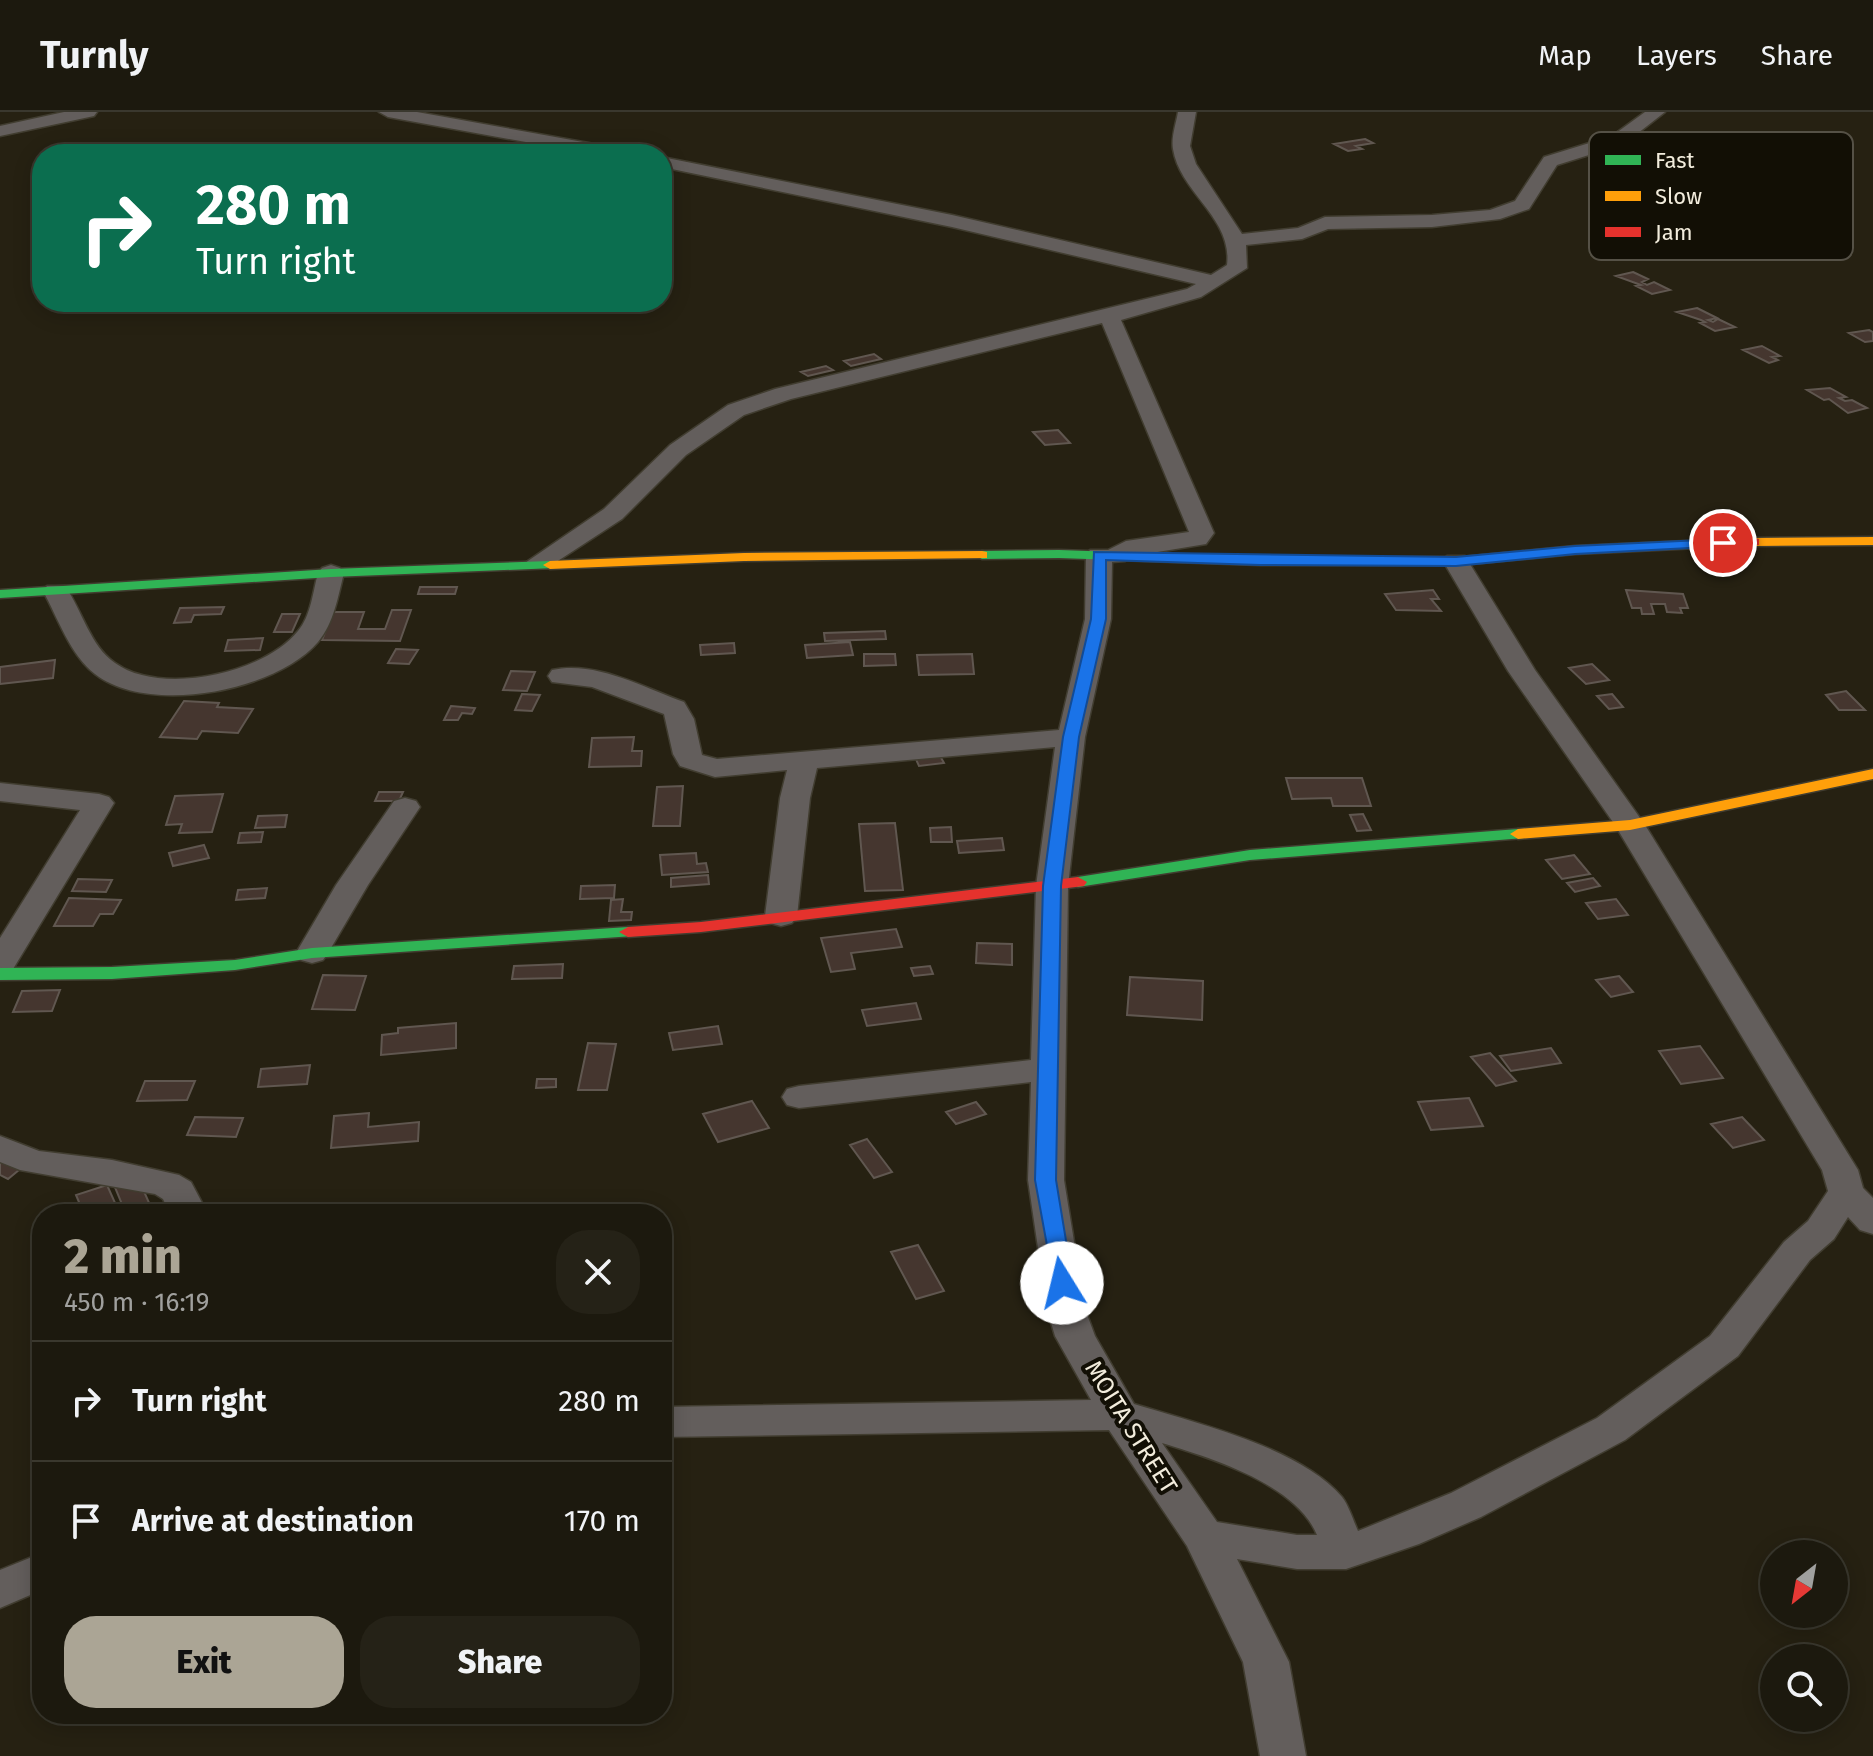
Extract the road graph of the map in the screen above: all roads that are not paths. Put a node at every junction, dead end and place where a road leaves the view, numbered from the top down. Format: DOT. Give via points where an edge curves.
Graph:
graph roads {
  1 [pos="88,112"];
  2 [pos="388,112"];
  3 [pos="1187,112"];
  4 [pos="1656,112"];
  5 [pos="0,131"];
  6 [pos="1629,132"];
  7 [pos="566,144"];
  8 [pos="1589,149"];
  9 [pos="672,164"];
  10 [pos="1236,240"];
  11 [pos="1215,282"];
  12 [pos="1113,314"];
  13 [pos="1873,541"];
  14 [pos="1107,556"];
  15 [pos="1456,561"];
  16 [pos="538,563"];
  17 [pos="331,573"];
  18 [pos="56,591"];
  19 [pos="0,594"];
  20 [pos="562,676"];
  21 [pos="1071,737"];
  22 [pos="804,761"];
  23 [pos="1873,774"];
  24 [pos="0,792"];
  25 [pos="405,807"];
  26 [pos="1630,825"];
  27 [pos="1052,886"];
  28 [pos="781,916"];
  29 [pos="312,953"];
  30 [pos="0,964"];
  31 [pos="0,974"];
  32 [pos="1049,1069"];
  33 [pos="799,1097"];
  34 [pos="0,1148"];
  35 [pos="1846,1192"];
  36 [pos="184,1204"];
  37 [pos="1873,1221"];
  38 [pos="1120,1415"];
  39 [pos="672,1422"];
  40 [pos="1204,1537"];
  41 [pos="1346,1552"];
  42 [pos="32,1575"];
  43 [pos="0,1590"];
  44 [pos="1283,1756"];
  1 -- 5 [label="street"];
  2 -- 7 [label="street"];
  3 -- 10 [label="street" via="1182,149 1190,170"];
  4 -- 6 [label="street"];
  8 -- 10 [label="street" via="1550,161 1522,205 1509,210 1464,219 1325,223 1302,233"];
  9 -- 11 [label="street"];
  10 -- 11 [label="street" via="1241,258 1237,268"];
  11 -- 12 [label="street"];
  12 -- 14 [label="street" via="1110,318 1202,533 1197,539"];
  12 -- 16 [label="street" via="736,410 678,450 613,514"];
  13 -- 15 [label="street" via="1575,550"];
  14 -- 15 [label="street"];
  14 -- 16 [label="street"];
  14 -- 21 [label="street, MOITA STREET"];
  15 -- 26 [label="street" via="1522,671"];
  16 -- 17 [label="street"];
  17 -- 18 [label="street"];
  17 -- 18 [label="street" via="318,621 289,652 218,683 173,689 132,682 107,670 93,656"];
  18 -- 19 [label="street"];
  20 -- 22 [label="street" via="596,679 674,708 695,763 733,769"];
  21 -- 22 [label="street"];
  21 -- 27 [label="street, MOITA STREET"];
  22 -- 28 [label="street"];
  23 -- 26 [label="street"];
  24 -- 30 [label="street" via="99,803"];
  25 -- 29 [label="street"];
  26 -- 27 [label="street" via="1250,855"];
  26 -- 35 [label="street" via="1840,1170"];
  27 -- 28 [label="street"];
  27 -- 32 [label="street, MOITA STREET"];
  28 -- 29 [label="street" via="701,927"];
  29 -- 31 [label="street" via="235,965"];
  32 -- 33 [label="street"];
  32 -- 38 [label="street, MOITA STREET" via="1046,1180 1066,1309 1075,1336"];
  34 -- 36 [label="street" via="33,1162 166,1184 178,1191"];
  35 -- 37 [label="street"];
  35 -- 41 [label="street" via="1821,1230 1797,1251 1724,1346 1611,1429 1466,1505"];
  38 -- 39 [label="street"];
  38 -- 40 [label="street, MOITA STREET"];
  38 -- 41 [label="street" via="1205,1441 1301,1485 1328,1510"];
  40 -- 41 [label="street" via="1297,1552"];
  40 -- 44 [label="street, MOITA STREET" via="1266,1662"];
  42 -- 43 [label="street"];
}
